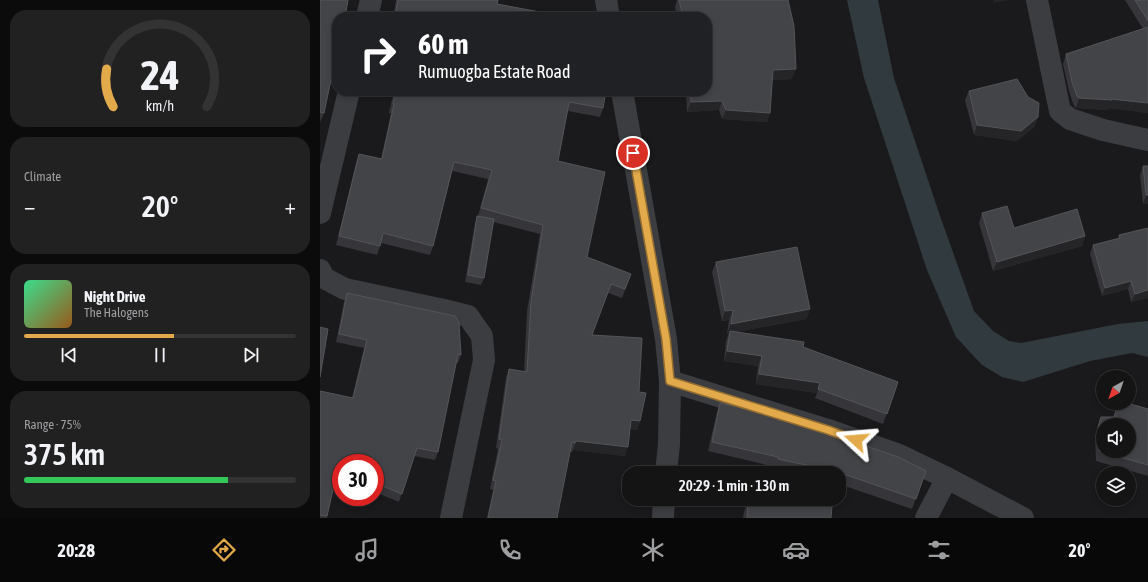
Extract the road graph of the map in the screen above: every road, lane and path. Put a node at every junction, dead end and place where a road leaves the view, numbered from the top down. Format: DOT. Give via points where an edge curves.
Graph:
graph roads {
  1 [pos="371,0"];
  2 [pos="606,0"];
  3 [pos="1037,0"];
  4 [pos="368,12"];
  5 [pos="608,12"];
  6 [pos="348,96"];
  7 [pos="623,96"];
  8 [pos="1148,140"];
  9 [pos="320,213"];
  10 [pos="320,270"];
  11 [pos="670,381"];
  12 [pos="667,466"];
  13 [pos="947,478"];
  14 [pos="664,506"];
  15 [pos="451,518"];
  16 [pos="663,518"];
  17 [pos="926,518"];
  18 [pos="1023,518"];
  1 -- 4 [label="street"];
  2 -- 5 [label="street"];
  3 -- 8 [label="street" via="1060,111 1070,119 1103,130"];
  6 -- 9 [label="street"];
  7 -- 11 [label="street" via="666,339"];
  10 -- 15 [label="street" via="324,278 345,289 468,316 482,336 484,360"];
  11 -- 12 [label="street"];
  11 -- 13 [label="street" via="892,452"];
  13 -- 17 [label="street"];
  13 -- 18 [label="street"];
  14 -- 16 [label="street"];
}
